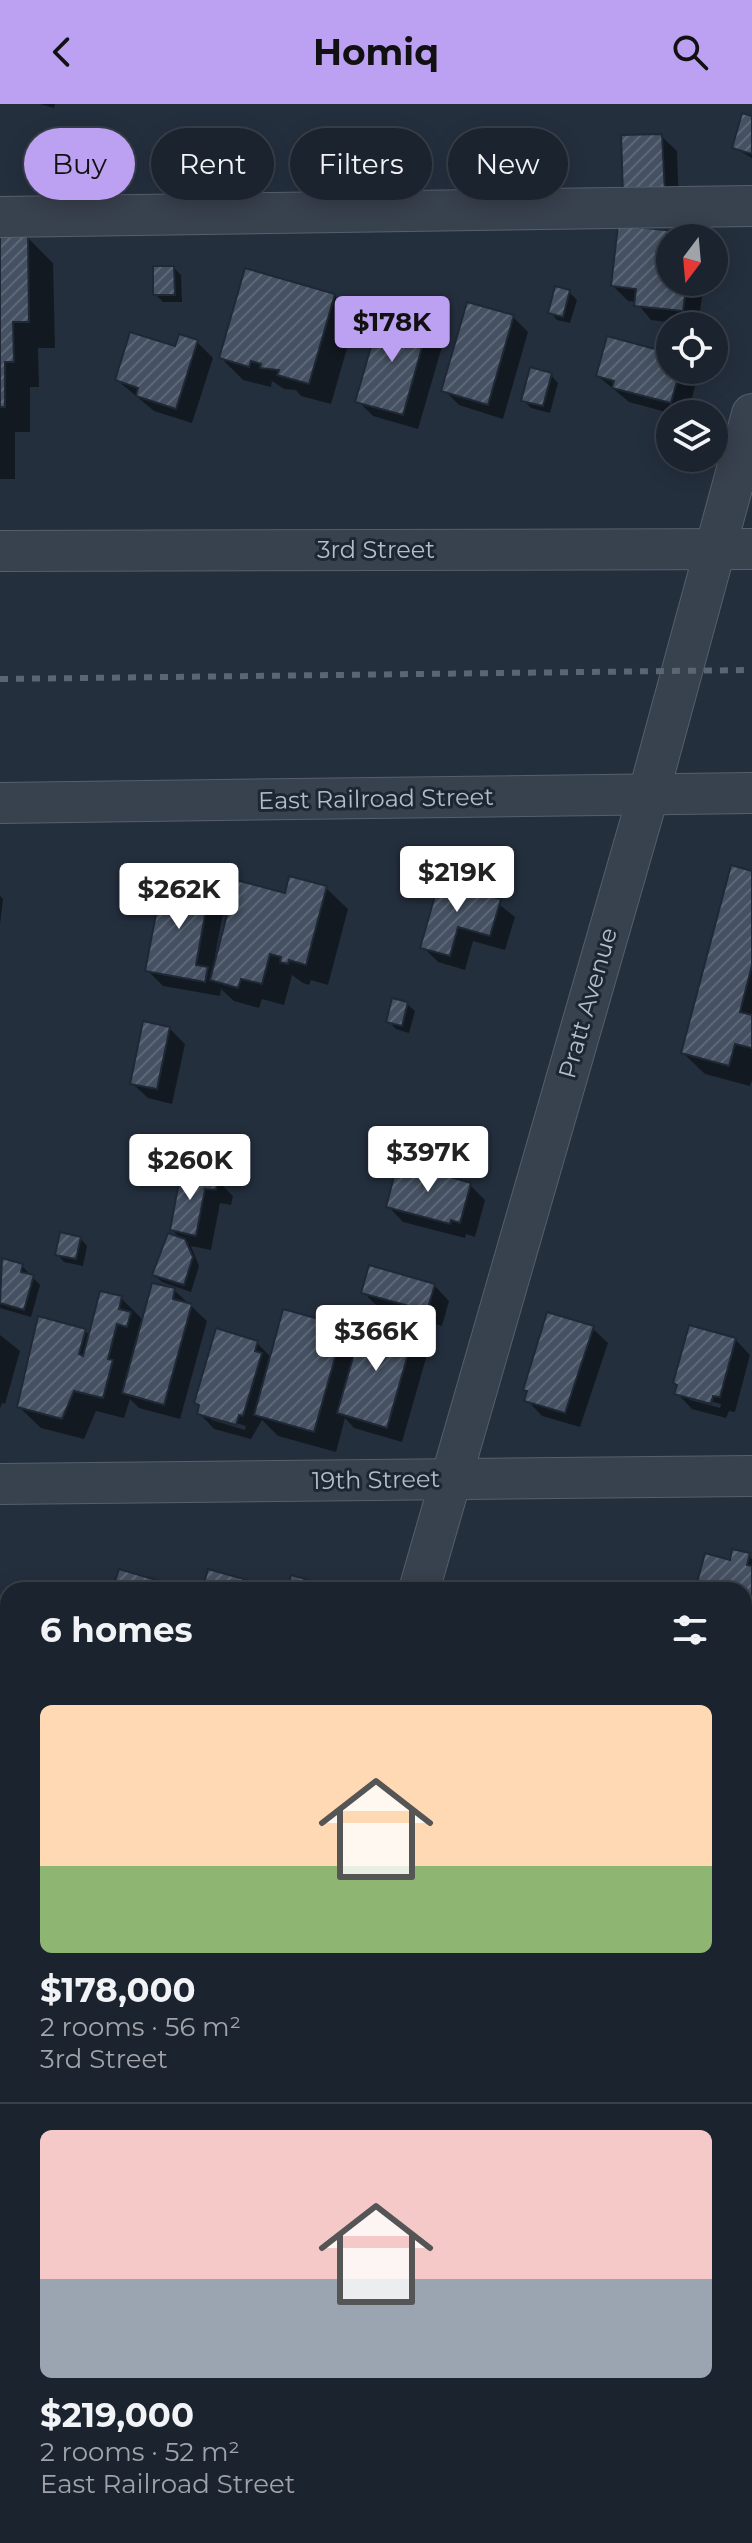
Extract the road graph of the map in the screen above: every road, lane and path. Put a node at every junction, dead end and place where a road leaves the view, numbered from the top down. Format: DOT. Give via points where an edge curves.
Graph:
graph roads {
  1 [pos="752,206"];
  2 [pos="0,217"];
  3 [pos="752,414"];
  4 [pos="733,549"];
  5 [pos="0,551"];
  6 [pos="752,793"];
  7 [pos="648,796"];
  8 [pos="0,803"];
  9 [pos="752,1476"];
  10 [pos="452,1480"];
  11 [pos="0,1484"];
  12 [pos="421,1582"];
  1 -- 2 [label="street"];
  3 -- 4 [label="street, Pratt Avenue"];
  4 -- 5 [label="street, 3rd Street"];
  4 -- 7 [label="street, Pratt Avenue"];
  6 -- 7 [label="street, East Railroad Street"];
  7 -- 8 [label="street, East Railroad Street"];
  7 -- 10 [label="street, Pratt Avenue"];
  9 -- 10 [label="street, 19th Street"];
  10 -- 11 [label="street, 19th Street"];
  10 -- 12 [label="street, Pratt Avenue"];
}
